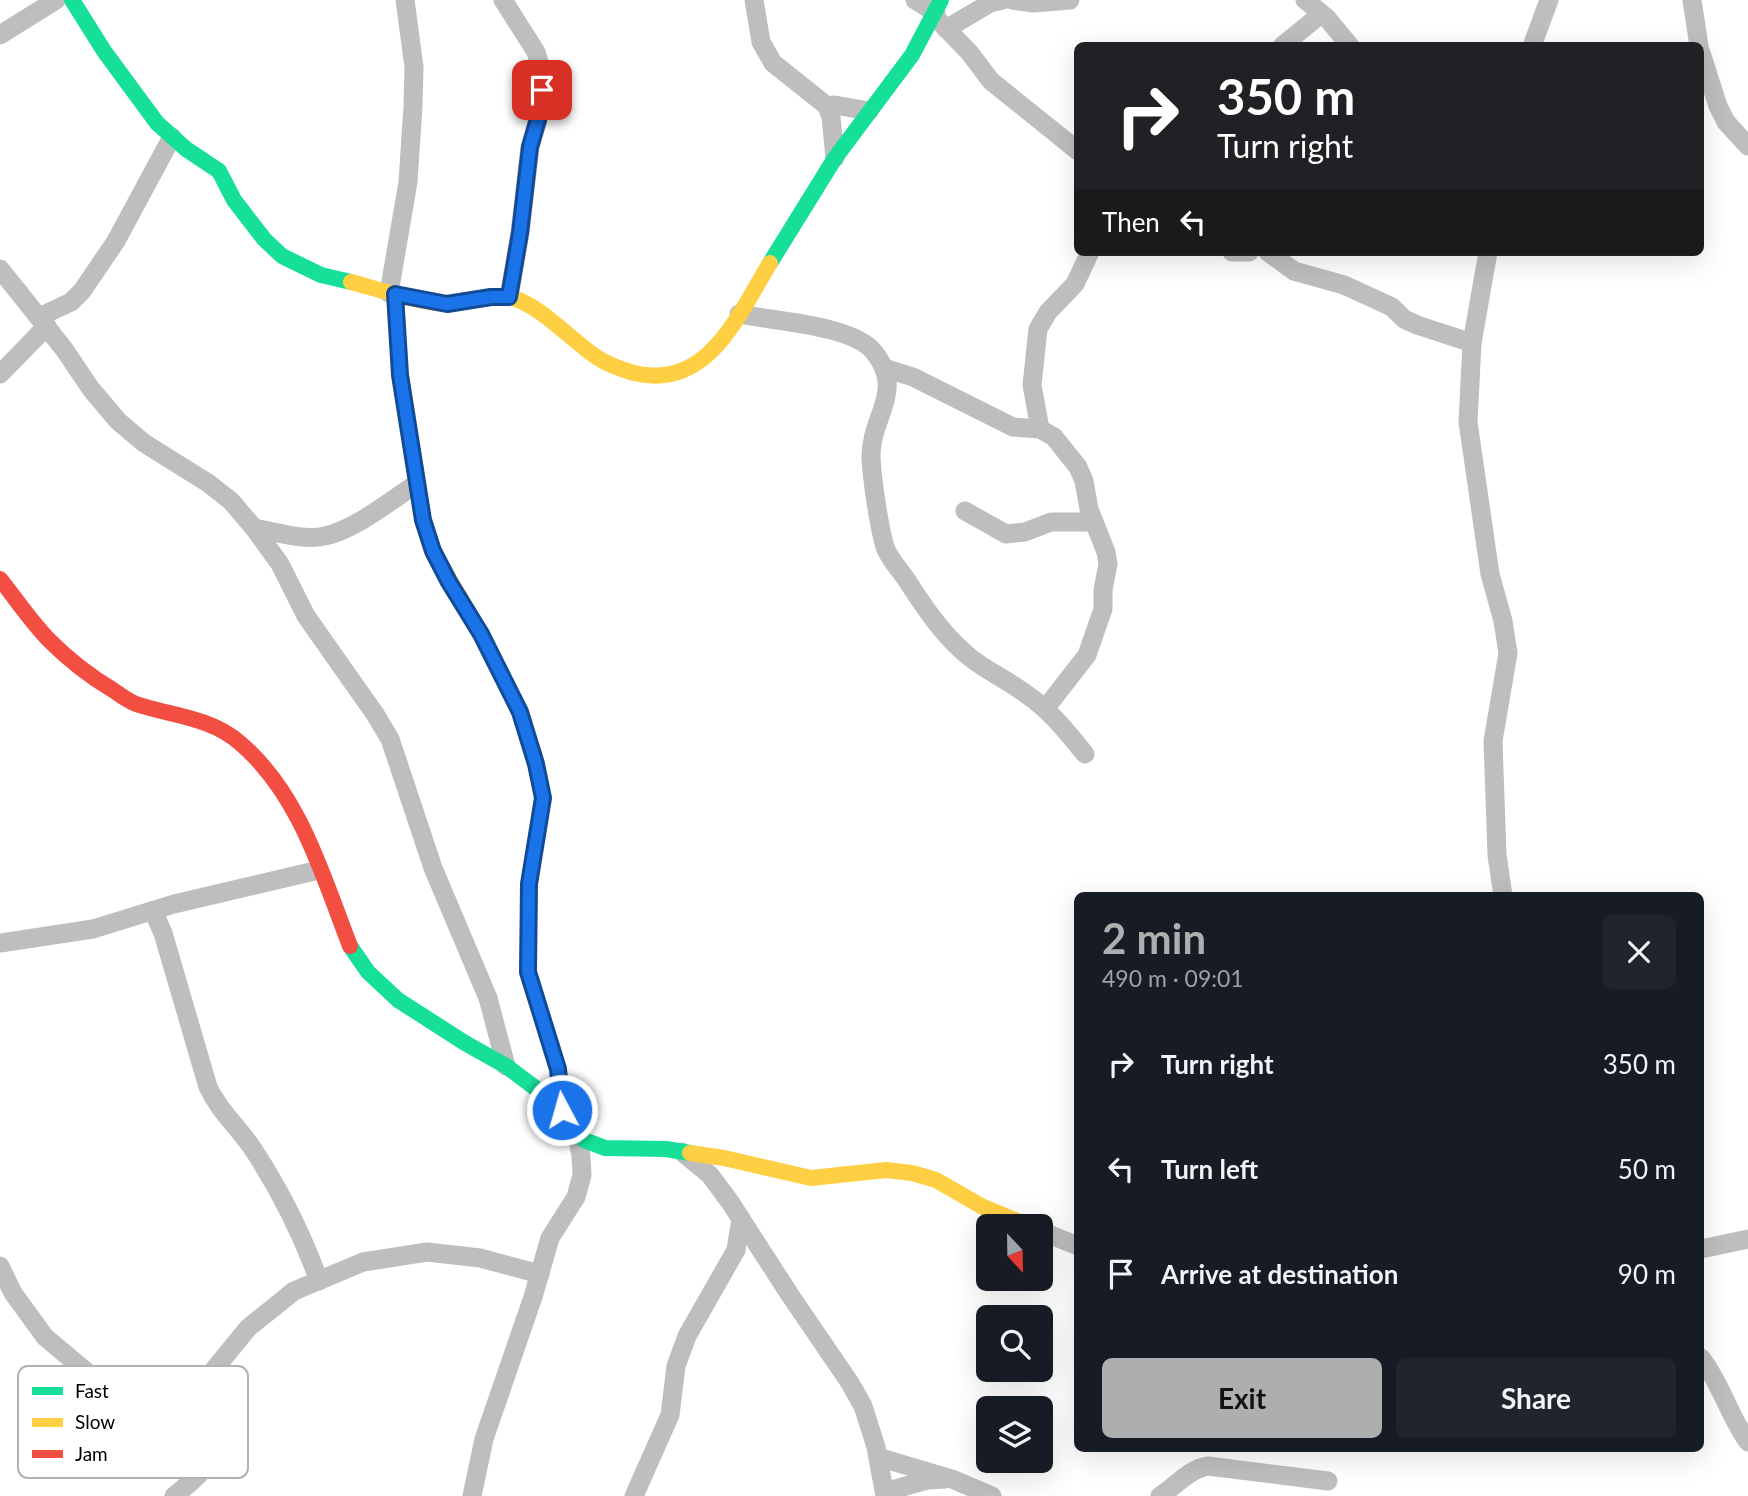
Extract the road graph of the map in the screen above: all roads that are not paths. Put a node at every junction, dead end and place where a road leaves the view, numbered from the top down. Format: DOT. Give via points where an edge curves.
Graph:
graph roads {
  1 [pos="56,0"];
  2 [pos="72,0"];
  3 [pos="405,0"];
  4 [pos="503,0"];
  5 [pos="754,0"];
  6 [pos="915,0"];
  7 [pos="1003,0"];
  8 [pos="1012,0"];
  9 [pos="1070,0"];
  10 [pos="1305,0"];
  11 [pos="1549,0"];
  12 [pos="1692,0"];
  13 [pos="1321,14"];
  14 [pos="939,15"];
  15 [pos="0,35"];
  16 [pos="1287,42"];
  17 [pos="1346,42"];
  18 [pos="1533,42"];
  19 [pos="1698,42"];
  20 [pos="1704,63"];
  21 [pos="827,106"];
  22 [pos="869,111"];
  23 [pos="172,136"];
  24 [pos="1748,146"];
  25 [pos="1074,148"];
  26 [pos="835,158"];
  27 [pos="1088,256"];
  28 [pos="1273,256"];
  29 [pos="1487,256"];
  30 [pos="0,269"];
  31 [pos="392,294"];
  32 [pos="509,297"];
  33 [pos="739,314"];
  34 [pos="43,321"];
  35 [pos="1472,343"];
  36 [pos="884,368"];
  37 [pos="0,374"];
  38 [pos="1040,429"];
  39 [pos="416,484"];
  40 [pos="964,511"];
  41 [pos="1093,522"];
  42 [pos="254,528"];
  43 [pos="0,579"];
  44 [pos="1045,709"];
  45 [pos="1085,754"];
  46 [pos="319,870"];
  47 [pos="1502,892"];
  48 [pos="153,911"];
  49 [pos="0,943"];
  50 [pos="506,1066"];
  51 [pos="562,1110"];
  52 [pos="576,1131"];
  53 [pos="681,1151"];
  54 [pos="1000,1214"];
  55 [pos="741,1219"];
  56 [pos="1054,1236"];
  57 [pos="1748,1239"];
  58 [pos="1074,1244"];
  59 [pos="1704,1247"];
  60 [pos="0,1266"];
  61 [pos="540,1274"];
  62 [pos="319,1281"];
  63 [pos="1704,1362"];
  64 [pos="80,1366"];
  65 [pos="217,1366"];
  66 [pos="1748,1442"];
  67 [pos="878,1457"];
  68 [pos="197,1478"];
  69 [pos="950,1478"];
  70 [pos="1328,1481"];
  71 [pos="885,1494"];
  72 [pos="174,1496"];
  73 [pos="472,1496"];
  74 [pos="634,1496"];
  75 [pos="992,1496"];
  76 [pos="1160,1496"];
  1 -- 15 [label="street"];
  2 -- 23 [label="street" via="120,74"];
  3 -- 31 [label="street" via="414,67 413,106"];
  4 -- 32 [label="street" via="536,52 543,76"];
  5 -- 21 [label="street" via="761,42 773,63"];
  6 -- 14 [label="street"];
  7 -- 14 [label="street"];
  8 -- 9 [label="street"];
  10 -- 13 [label="street"];
  11 -- 18 [label="street"];
  12 -- 19 [label="street"];
  13 -- 16 [label="street"];
  13 -- 17 [label="street"];
  14 -- 22 [label="street"];
  14 -- 25 [label="street" via="991,81"];
  20 -- 24 [label="street" via="1717,106"];
  21 -- 22 [label="street"];
  21 -- 26 [label="street"];
  22 -- 26 [label="street"];
  23 -- 31 [label="street" via="219,171 234,200 282,256 321,275"];
  23 -- 34 [label="street" via="116,241 82,291"];
  26 -- 33 [label="street"];
  27 -- 38 [label="street" via="1075,284 1038,329 1032,385"];
  28 -- 35 [label="street" via="1294,271 1343,285 1392,307 1417,325"];
  29 -- 35 [label="street"];
  30 -- 34 [label="street"];
  31 -- 32 [label="street" via="447,304"];
  31 -- 39 [label="street"];
  32 -- 33 [label="street" via="526,303 597,358 643,375 677,374 697,365 725,337"];
  33 -- 36 [label="street" via="839,332 873,350"];
  34 -- 37 [label="street"];
  34 -- 42 [label="street" via="118,421 231,501"];
  35 -- 47 [label="street" via="1469,434 1490,574 1508,653 1493,741"];
  36 -- 38 [label="street" via="913,377 1013,428"];
  36 -- 44 [label="street" via="889,387 871,456 886,548 945,633 972,659"];
  38 -- 41 [label="street" via="1054,437 1078,467"];
  39 -- 42 [label="street" via="324,536"];
  39 -- 51 [label="street" via="433,551 520,712 536,764 543,798 529,884 528,972 558,1069"];
  40 -- 41 [label="street" via="1006,534 1051,522"];
  41 -- 44 [label="street" via="1108,564 1103,609 1087,654"];
  42 -- 50 [label="street" via="280,564 306,616 390,739 433,868 488,998"];
  43 -- 46 [label="street" via="50,641 101,683 134,703 215,726 238,741 280,788 311,844"];
  44 -- 45 [label="street"];
  46 -- 48 [label="street"];
  46 -- 50 [label="street" via="350,946 368,972 398,1000"];
  48 -- 49 [label="street" via="93,929"];
  48 -- 62 [label="street" via="208,1087 217,1106 264,1166 292,1215"];
  50 -- 51 [label="street"];
  51 -- 52 [label="street"];
  52 -- 53 [label="street" via="584,1140 606,1148"];
  52 -- 61 [label="street" via="582,1175 576,1197 550,1238"];
  53 -- 54 [label="street" via="811,1178 886,1170 912,1173 936,1180"];
  53 -- 55 [label="street" via="710,1175"];
  55 -- 67 [label="street" via="850,1382 863,1406"];
  55 -- 74 [label="street" via="736,1251 687,1336 676,1366 670,1415"];
  56 -- 58 [label="street"];
  57 -- 59 [label="street"];
  60 -- 64 [label="street" via="45,1337"];
  61 -- 62 [label="street" via="480,1258 427,1252 363,1262"];
  61 -- 73 [label="street" via="484,1439"];
  62 -- 65 [label="street" via="294,1291 248,1328"];
  63 -- 66 [label="street"];
  67 -- 69 [label="street"];
  67 -- 71 [label="street"];
  68 -- 72 [label="street"];
  69 -- 71 [label="street" via="927,1480"];
  69 -- 75 [label="street"];
  70 -- 76 [label="street" via="1208,1466 1196,1468"];
}
